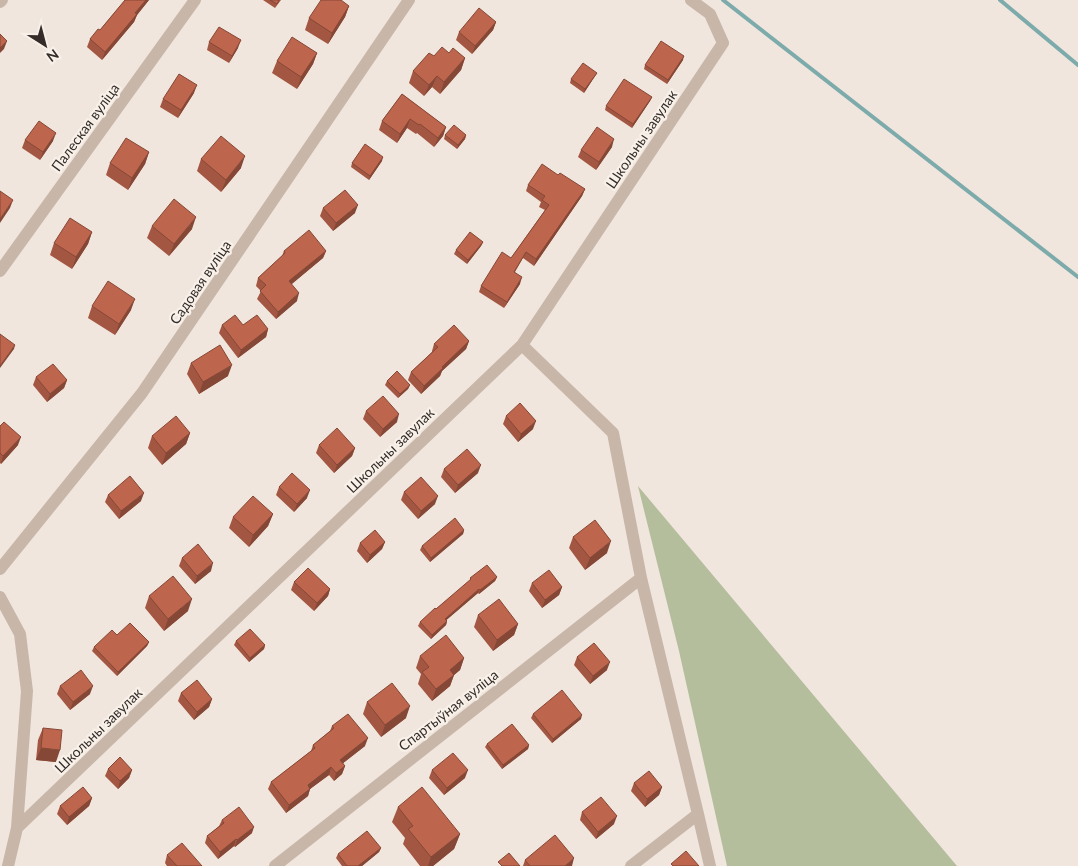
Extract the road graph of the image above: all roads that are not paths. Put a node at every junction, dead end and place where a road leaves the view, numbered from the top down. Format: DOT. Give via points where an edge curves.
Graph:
graph roads {
  1 [pos="195,0"];
  2 [pos="409,0"];
  3 [pos="691,0"];
  4 [pos="0,271"];
  5 [pos="522,345"];
  6 [pos="0,569"];
  7 [pos="641,578"];
  8 [pos="0,597"];
  9 [pos="698,814"];
  10 [pos="17,828"];
  11 [pos="8,866"];
  12 [pos="275,866"];
  13 [pos="630,866"];
  14 [pos="710,866"];
  1 -- 4 [label="street, Палеская вуліца"];
  2 -- 6 [label="street, Садовая вуліца" via="142,393"];
  3 -- 5 [label="street, Школьны завулак" via="710,14 722,43"];
  5 -- 7 [label="street" via="613,433"];
  5 -- 10 [label="street, Школьны завулак"];
  7 -- 9 [label="street"];
  7 -- 12 [label="street, Спартыўная вуліца"];
  8 -- 10 [label="street" via="20,634 27,691"];
  9 -- 13 [label="street"];
  9 -- 14 [label="street"];
  10 -- 11 [label="street"];
}
